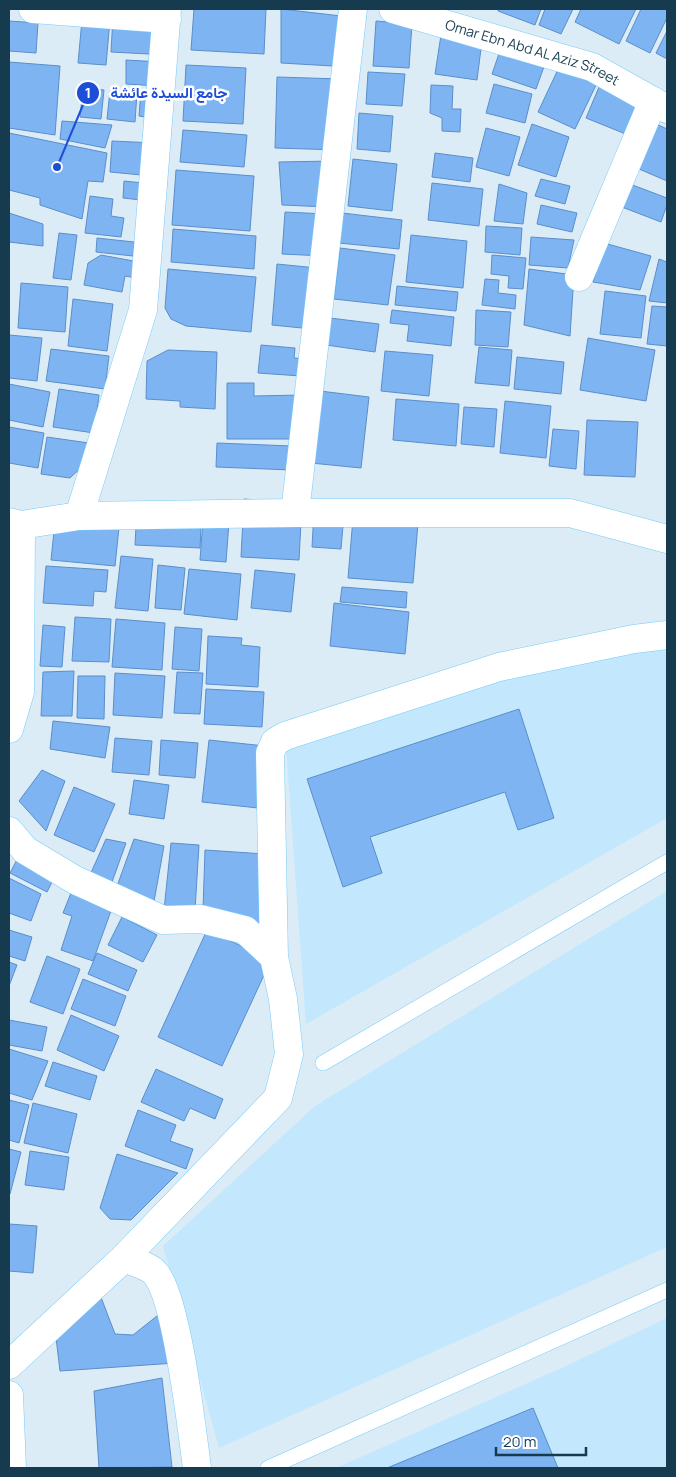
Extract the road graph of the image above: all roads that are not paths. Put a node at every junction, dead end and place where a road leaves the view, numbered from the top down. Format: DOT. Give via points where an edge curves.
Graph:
graph roads {
  1 [pos="34,9"];
  2 [pos="353,9"];
  3 [pos="393,9"];
  4 [pos="167,14"];
  5 [pos="660,105"];
  6 [pos="579,277"];
  7 [pos="295,513"];
  8 [pos="79,516"];
  9 [pos="15,523"];
  10 [pos="667,539"];
  11 [pos="667,635"];
  12 [pos="9,729"];
  13 [pos="9,831"];
  14 [pos="667,862"];
  15 [pos="274,957"];
  16 [pos="323,1063"];
  17 [pos="124,1258"];
  18 [pos="667,1290"];
  19 [pos="9,1365"];
  20 [pos="9,1395"];
  21 [pos="12,1468"];
  22 [pos="197,1468"];
  23 [pos="268,1468"];
  1 -- 4 [label="street"];
  2 -- 7 [label="street"];
  3 -- 5 [label="street, Omar Ebn Abd AL Aziz Street" via="592,67"];
  4 -- 8 [label="street" via="143,310"];
  5 -- 6 [label="street"];
  7 -- 8 [label="street"];
  7 -- 10 [label="street" via="570,513"];
  8 -- 9 [label="street"];
  9 -- 12 [label="street" via="20,692"];
  11 -- 15 [label="street" via="634,638 498,667 285,736 276,742 270,753"];
  13 -- 15 [label="street" via="24,850 75,880 162,920 201,920 245,930"];
  14 -- 16 [label="lane"];
  15 -- 17 [label="street" via="289,1054 278,1098"];
  17 -- 19 [label="street"];
  17 -- 22 [label="street" via="155,1272 168,1298"];
  18 -- 23 [label="lane"];
  20 -- 21 [label="street"];
}
